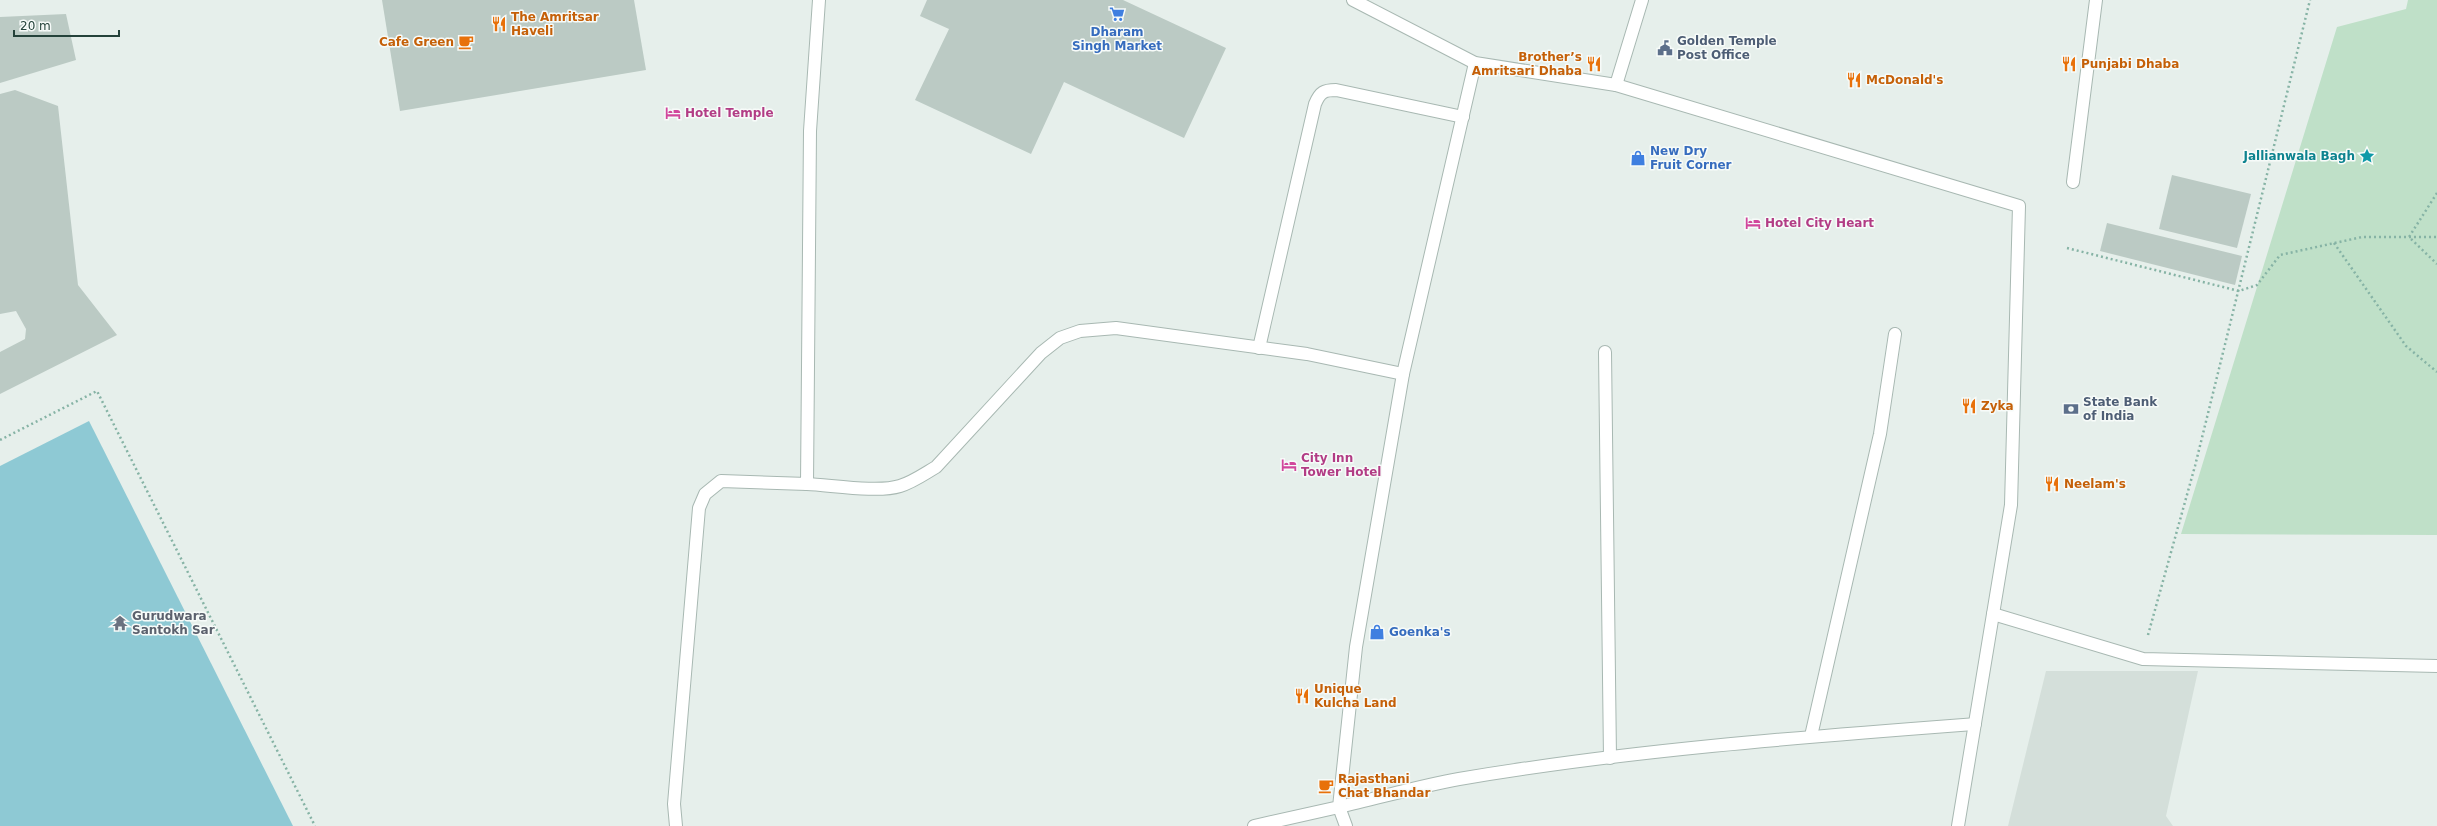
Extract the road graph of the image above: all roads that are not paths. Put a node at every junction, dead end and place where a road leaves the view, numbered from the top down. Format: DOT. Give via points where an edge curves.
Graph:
graph roads {
  1 [pos="819,0"];
  2 [pos="1353,0"];
  3 [pos="1642,0"];
  4 [pos="2096,0"];
  5 [pos="1475,63"];
  6 [pos="1616,85"];
  7 [pos="1463,116"];
  8 [pos="2073,182"];
  9 [pos="1896,334"];
  10 [pos="1259,348"];
  11 [pos="1605,352"];
  12 [pos="1403,374"];
  13 [pos="807,484"];
  14 [pos="1993,614"];
  15 [pos="2437,666"];
  16 [pos="1975,724"];
  17 [pos="1811,736"];
  18 [pos="1610,758"];
  19 [pos="1339,807"];
  20 [pos="676,826"];
  21 [pos="1254,826"];
  22 [pos="1346,826"];
  23 [pos="1958,826"];
  1 -- 13 [label="street" via="810,131"];
  2 -- 5 [label="street"];
  3 -- 6 [label="street"];
  4 -- 8 [label="street"];
  5 -- 6 [label="street"];
  5 -- 7 [label="street"];
  6 -- 14 [label="street" via="2019,206 2011,505"];
  7 -- 10 [label="street" via="1336,90 1326,90 1319,94"];
  7 -- 12 [label="street"];
  9 -- 17 [label="street" via="1880,434"];
  10 -- 12 [label="street" via="1307,354"];
  10 -- 13 [label="street" via="1116,328 1080,331 1060,338 1042,353 936,467 915,480 899,486 880,488"];
  11 -- 18 [label="street"];
  12 -- 19 [label="street" via="1356,647"];
  13 -- 20 [label="street" via="721,481 705,494 699,516 674,804"];
  14 -- 15 [label="street" via="2143,659"];
  14 -- 16 [label="street"];
  16 -- 17 [label="street"];
  16 -- 23 [label="street"];
  17 -- 18 [label="street"];
  18 -- 19 [label="street" via="1458,779"];
  19 -- 21 [label="street"];
  19 -- 22 [label="street"];
}
